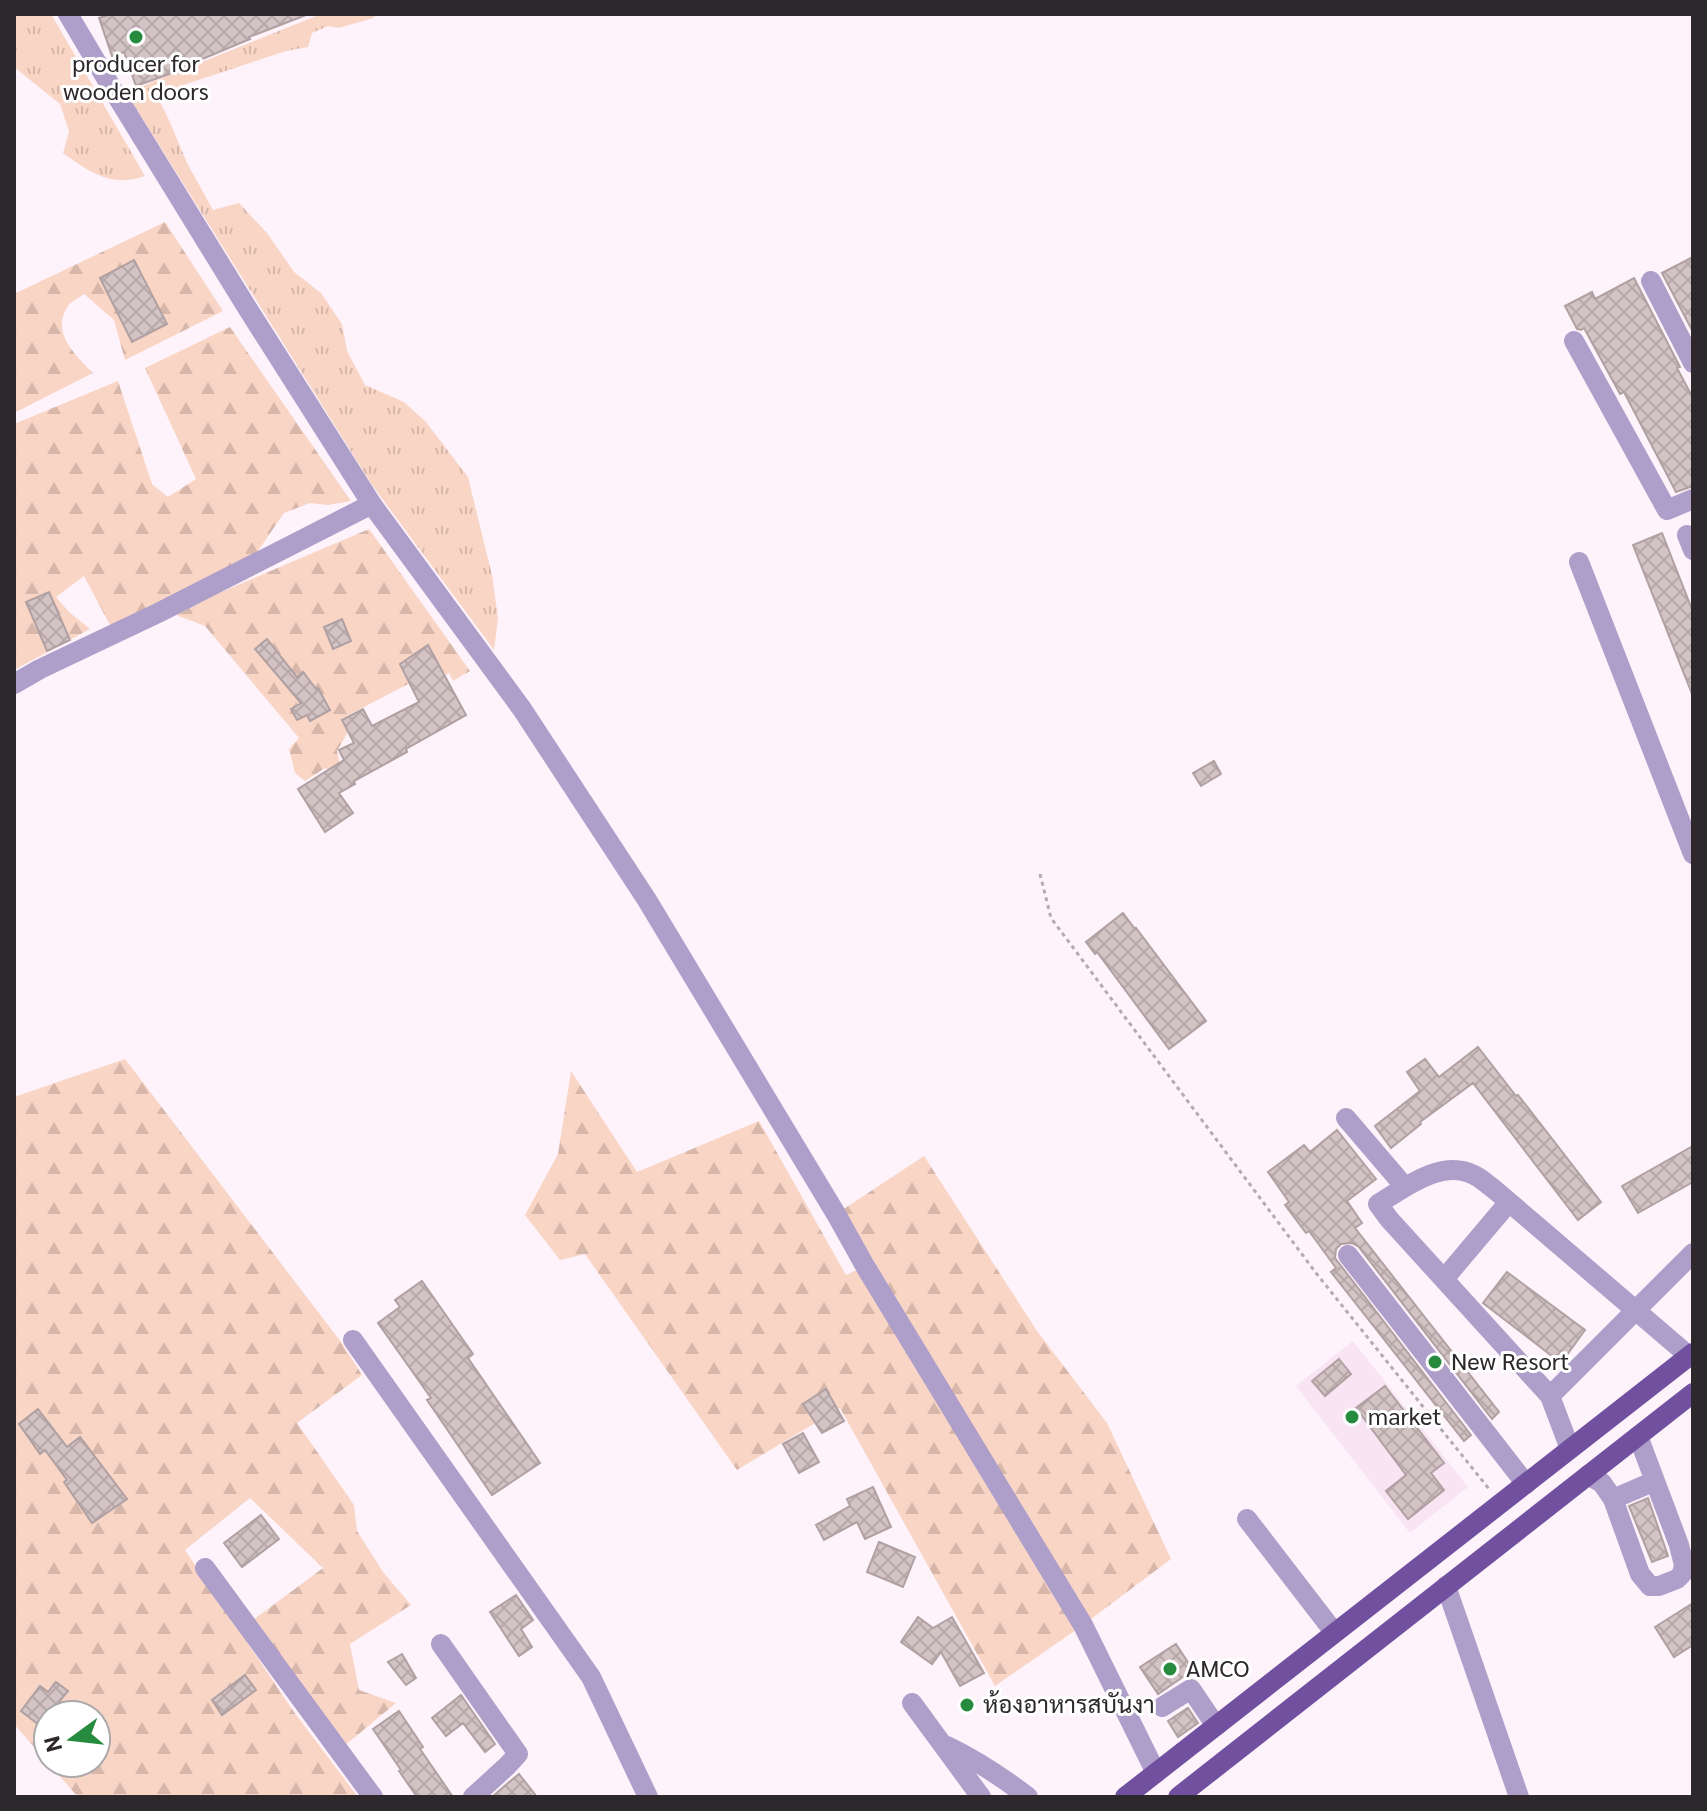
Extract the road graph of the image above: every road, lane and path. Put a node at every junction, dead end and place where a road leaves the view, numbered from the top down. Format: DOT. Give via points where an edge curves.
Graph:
graph roads {
  1 [pos="68,14"];
  2 [pos="1651,281"];
  3 [pos="1574,341"];
  4 [pos="1693,363"];
  5 [pos="1693,499"];
  6 [pos="372,504"];
  7 [pos="1579,562"];
  8 [pos="14,684"];
  9 [pos="1693,854"];
  10 [pos="1040,874"];
  11 [pos="1346,1118"];
  12 [pos="1405,1187"];
  13 [pos="1509,1202"];
  14 [pos="1693,1253"];
  15 [pos="1348,1255"];
  16 [pos="1444,1279"];
  17 [pos="1636,1311"];
  18 [pos="353,1340"];
  19 [pos="1691,1355"];
  20 [pos="1693,1393"];
  21 [pos="1550,1396"];
  22 [pos="1638,1436"];
  23 [pos="1570,1449"];
  24 [pos="1588,1475"];
  25 [pos="1655,1481"];
  26 [pos="1526,1484"];
  27 [pos="1613,1499"];
  28 [pos="1501,1504"];
  29 [pos="1247,1519"];
  30 [pos="205,1568"];
  31 [pos="1446,1586"];
  32 [pos="1334,1632"];
  33 [pos="441,1644"];
  34 [pos="912,1703"];
  35 [pos="1162,1707"];
  36 [pos="1216,1726"];
  37 [pos="943,1744"];
  38 [pos="1156,1773"];
  39 [pos="373,1797"];
  40 [pos="473,1797"];
  41 [pos="648,1797"];
  42 [pos="981,1797"];
  43 [pos="1028,1797"];
  44 [pos="1125,1797"];
  45 [pos="1178,1797"];
  46 [pos="1519,1797"];
  1 -- 6 [label="street"];
  2 -- 4 [label="street"];
  3 -- 5 [label="street" via="1667,510"];
  6 -- 8 [label="street"];
  6 -- 38 [label="street" via="522,709 647,900 1083,1625"];
  7 -- 9 [label="street"];
  10 -- 28 [label="path" via="1051,918 1316,1273"];
  11 -- 12 [label="street"];
  12 -- 13 [label="street" via="1455,1169 1474,1174"];
  12 -- 16 [label="street" via="1378,1204"];
  13 -- 16 [label="street"];
  13 -- 17 [label="street"];
  14 -- 17 [label="street"];
  15 -- 26 [label="street"];
  16 -- 21 [label="street"];
  17 -- 19 [label="street"];
  17 -- 21 [label="street"];
  18 -- 41 [label="street" via="591,1677"];
  19 -- 23 [label="main road"];
  20 -- 22 [label="main road"];
  21 -- 23 [label="street"];
  22 -- 24 [label="main road"];
  22 -- 25 [label="street"];
  23 -- 26 [label="main road"];
  24 -- 27 [label="street"];
  24 -- 31 [label="main road"];
  25 -- 27 [label="street"];
  25 -- 27 [label="street" via="1683,1560 1677,1579 1653,1586 1643,1580"];
  26 -- 28 [label="main road"];
  28 -- 32 [label="main road"];
  29 -- 32 [label="street"];
  30 -- 39 [label="street"];
  31 -- 45 [label="main road"];
  31 -- 46 [label="street"];
  32 -- 36 [label="main road"];
  33 -- 40 [label="street" via="518,1754"];
  34 -- 37 [label="street"];
  35 -- 36 [label="street" via="1191,1689"];
  36 -- 38 [label="main road"];
  37 -- 42 [label="street"];
  37 -- 43 [label="street"];
  38 -- 44 [label="main road"];
}
